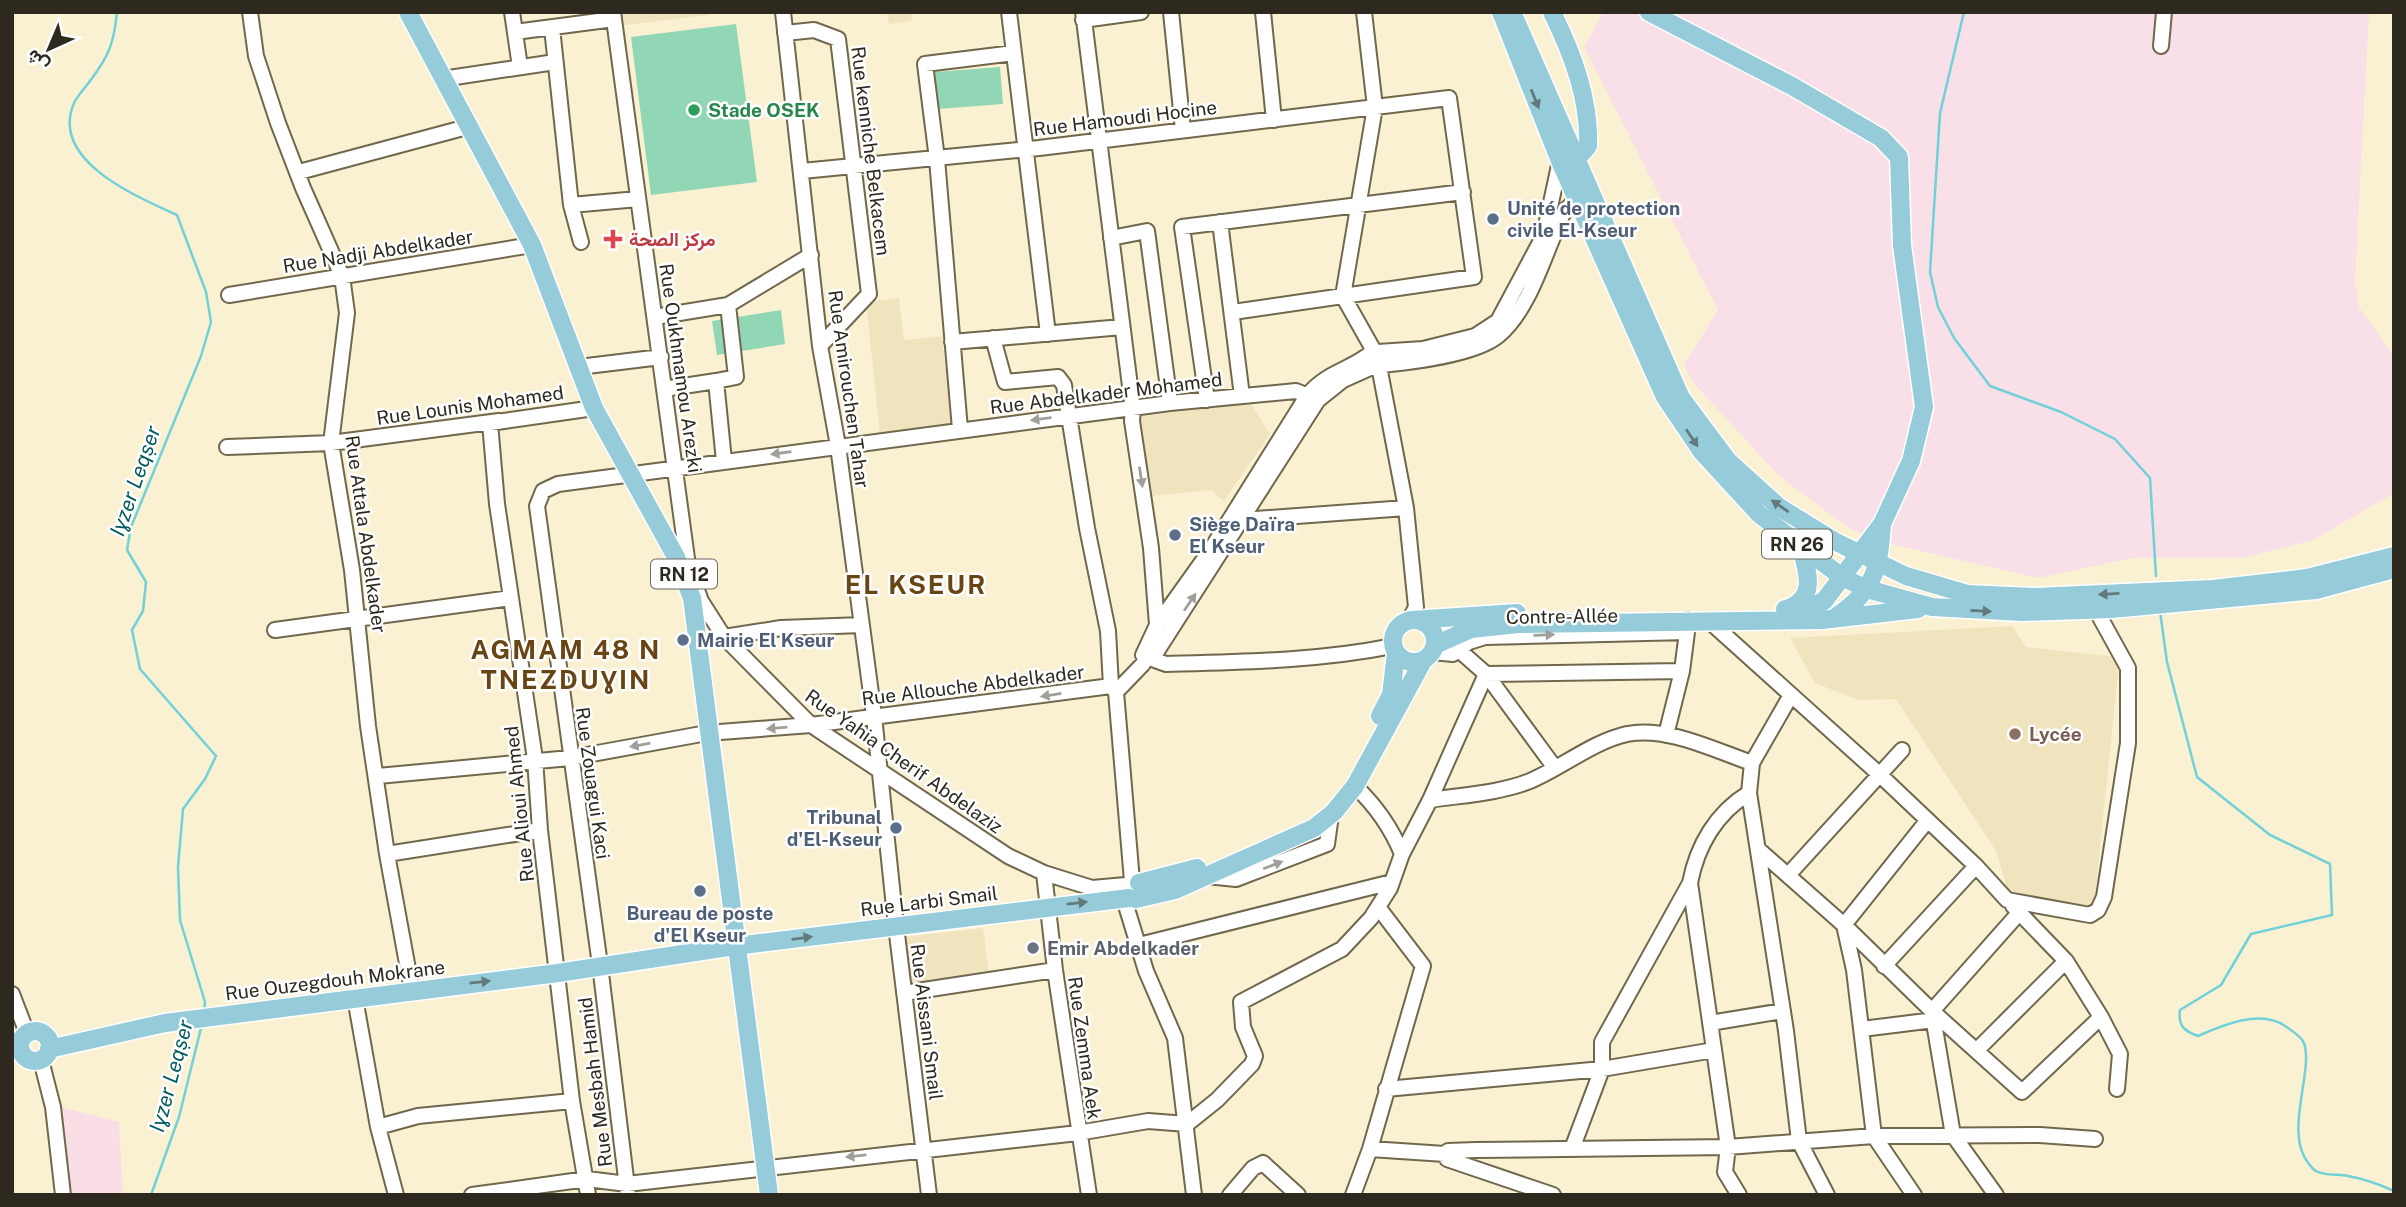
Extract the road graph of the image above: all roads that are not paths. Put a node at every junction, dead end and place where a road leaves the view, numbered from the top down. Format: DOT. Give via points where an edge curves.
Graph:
graph roads {
  1 [pos="250,12"];
  2 [pos="408,12"];
  3 [pos="512,12"];
  4 [pos="783,12"];
  5 [pos="1009,12"];
  6 [pos="1141,12"];
  7 [pos="1171,12"];
  8 [pos="1263,12"];
  9 [pos="1364,12"];
  10 [pos="1501,12"];
  11 [pos="1512,12"];
  12 [pos="1552,12"];
  13 [pos="1649,12"];
  14 [pos="2164,12"];
  15 [pos="613,15"];
  16 [pos="1083,16"];
  17 [pos="552,27"];
  18 [pos="515,32"];
  19 [pos="785,33"];
  20 [pos="2161,46"];
  21 [pos="1014,53"];
  22 [pos="555,62"];
  23 [pos="520,67"];
  24 [pos="442,79"];
  25 [pos="1375,107"];
  26 [pos="1275,120"];
  27 [pos="467,127"];
  28 [pos="1183,130"];
  29 [pos="1098,141"];
  30 [pos="1028,149"];
  31 [pos="1567,157"];
  32 [pos="937,159"];
  33 [pos="854,165"];
  34 [pos="802,171"];
  35 [pos="299,172"];
  36 [pos="1463,192"];
  37 [pos="638,199"];
  38 [pos="1579,200"];
  39 [pos="571,205"];
  40 [pos="1358,205"];
  41 [pos="1220,222"];
  42 [pos="1111,238"];
  43 [pos="581,242"];
  44 [pos="532,245"];
  45 [pos="811,255"];
  46 [pos="342,276"];
  47 [pos="229,295"];
  48 [pos="1343,296"];
  49 [pos="728,305"];
  50 [pos="1233,312"];
  51 [pos="655,317"];
  52 [pos="1122,327"];
  53 [pos="1048,334"];
  54 [pos="993,338"];
  55 [pos="952,342"];
  56 [pos="820,346"];
  57 [pos="661,357"];
  58 [pos="1375,360"];
  59 [pos="579,367"];
  60 [pos="716,381"];
  61 [pos="664,389"];
  62 [pos="1242,396"];
  63 [pos="1313,398"];
  64 [pos="1207,400"];
  65 [pos="1170,403"];
  66 [pos="594,408"];
  67 [pos="1133,410"];
  68 [pos="1070,416"];
  69 [pos="960,429"];
  70 [pos="331,443"];
  71 [pos="838,446"];
  72 [pos="227,447"];
  73 [pos="724,461"];
  74 [pos="676,470"];
  75 [pos="630,476"];
  76 [pos="1406,508"];
  77 [pos="1242,520"];
  78 [pos="1882,524"];
  79 [pos="1834,541"];
  80 [pos="1801,548"];
  81 [pos="1859,552"];
  82 [pos="2394,556"];
  83 [pos="1879,562"];
  84 [pos="2394,569"];
  85 [pos="1842,577"];
  86 [pos="1922,581"];
  87 [pos="1867,589"];
  88 [pos="511,598"];
  89 [pos="701,601"];
  90 [pos="1932,607"];
  91 [pos="1785,609"];
  92 [pos="2096,610"];
  93 [pos="1835,618"];
  94 [pos="1410,620"];
  95 [pos="1708,620"];
  96 [pos="358,621"];
  97 [pos="862,625"];
  98 [pos="1157,625"];
  99 [pos="1687,626"];
  100 [pos="275,631"];
  101 [pos="724,637"];
  102 [pos="1394,649"];
  103 [pos="1460,651"];
  104 [pos="1430,652"];
  105 [pos="1146,659"];
  106 [pos="1682,671"];
  107 [pos="1486,674"];
  108 [pos="1114,689"];
  109 [pos="1791,695"];
  110 [pos="874,716"];
  111 [pos="811,725"];
  112 [pos="707,733"];
  113 [pos="1666,735"];
  114 [pos="1902,750"];
  115 [pos="570,758"];
  116 [pos="535,759"];
  117 [pos="1752,762"];
  118 [pos="1555,768"];
  119 [pos="880,771"];
  120 [pos="1879,774"];
  121 [pos="378,776"];
  122 [pos="1355,786"];
  123 [pos="1749,793"];
  124 [pos="1430,800"];
  125 [pos="1927,821"];
  126 [pos="540,830"];
  127 [pos="1759,850"];
  128 [pos="387,854"];
  129 [pos="1402,854"];
  130 [pos="1976,866"];
  131 [pos="1044,873"];
  132 [pos="1789,874"];
  133 [pos="1392,882"];
  134 [pos="1690,883"];
  135 [pos="1130,892"];
  136 [pos="2007,900"];
  137 [pos="1046,907"];
  138 [pos="1378,907"];
  139 [pos="2019,913"];
  140 [pos="1844,925"];
  141 [pos="896,926"];
  142 [pos="1139,945"];
  143 [pos="735,946"];
  144 [pos="2066,961"];
  145 [pos="600,965"];
  146 [pos="1884,966"];
  147 [pos="1055,970"];
  148 [pos="558,973"];
  149 [pos="412,991"];
  150 [pos="904,993"];
  151 [pos="12,994"];
  152 [pos="355,998"];
  153 [pos="1783,1011"];
  154 [pos="1933,1016"];
  155 [pos="2101,1017"];
  156 [pos="1710,1023"];
  157 [pos="1862,1029"];
  158 [pos="29,1047"];
  159 [pos="1714,1050"];
  160 [pos="1977,1050"];
  161 [pos="1602,1069"];
  162 [pos="1386,1089"];
  163 [pos="2117,1089"];
  164 [pos="572,1101"];
  165 [pos="1187,1124"];
  166 [pos="377,1127"];
  167 [pos="1078,1132"];
  168 [pos="1953,1135"];
  169 [pos="1874,1136"];
  170 [pos="2095,1139"];
  171 [pos="1799,1141"];
  172 [pos="1728,1147"];
  173 [pos="923,1149"];
  174 [pos="1370,1149"];
  175 [pos="1572,1149"];
  176 [pos="1445,1154"];
  177 [pos="765,1167"];
  178 [pos="587,1179"];
  179 [pos="627,1190"];
  180 [pos="1199,1194"];
  181 [pos="63,1195"];
  182 [pos="396,1195"];
  183 [pos="472,1195"];
  184 [pos="588,1195"];
  185 [pos="769,1195"];
  186 [pos="929,1195"];
  187 [pos="1089,1195"];
  188 [pos="1230,1195"];
  189 [pos="1298,1195"];
  190 [pos="1353,1195"];
  191 [pos="1553,1195"];
  192 [pos="1739,1195"];
  193 [pos="1827,1195"];
  194 [pos="1914,1195"];
  195 [pos="1996,1195"];
  1 -- 35 [label="street, Rue Attala Abdelkader" via="256,56"];
  2 -- 24 [label="main road, RN 12"];
  3 -- 18 [label="street"];
  4 -- 19 [label="street, Rue Amirouchen Tahar"];
  5 -- 21 [label="street"];
  6 -- 16 [label="street"];
  7 -- 28 [label="street"];
  8 -- 26 [label="street"];
  9 -- 25 [label="street"];
  10 -- 31 [label="main road, RN 26, one-way"];
  11 -- 31 [label="main road, RN 26"];
  12 -- 31 [label="main road" via="1573,59 1586,116 1588,146 1581,154"];
  13 -- 78 [label="main road" via="1814,99 1881,138 1899,157 1902,245 1924,407 1911,461"];
  14 -- 20 [label="street"];
  15 -- 17 [label="street"];
  15 -- 37 [label="street, Rue Oukhmamou Arezki"];
  16 -- 29 [label="street"];
  17 -- 18 [label="street"];
  17 -- 22 [label="street"];
  18 -- 23 [label="street"];
  19 -- 33 [label="street, Rue kenniche Belkacem" via="814,30 838,38"];
  19 -- 34 [label="street, Rue Amirouchen Tahar"];
  21 -- 30 [label="street"];
  21 -- 32 [label="street" via="925,64"];
  22 -- 23 [label="street"];
  22 -- 39 [label="street"];
  23 -- 24 [label="street"];
  24 -- 27 [label="main road, RN 12"];
  25 -- 26 [label="street, Rue Hamoudi Hocine"];
  25 -- 36 [label="street, Rue Hamoudi Hocine" via="1447,96"];
  25 -- 40 [label="street"];
  26 -- 28 [label="street, Rue Hamoudi Hocine"];
  27 -- 35 [label="street"];
  27 -- 44 [label="main road, RN 12"];
  28 -- 29 [label="street, Rue Hamoudi Hocine"];
  29 -- 30 [label="street, Rue Hamoudi Hocine"];
  29 -- 42 [label="street"];
  30 -- 32 [label="street, Rue Hamoudi Hocine"];
  30 -- 53 [label="street"];
  31 -- 38 [label="main road, RN 26"];
  31 -- 58 [label="street" via="1544,236 1498,321 1475,336"];
  79 -- 31 [label="main road, RN 26, one-way" via="1779,507 1748,481 1681,398"];
  32 -- 33 [label="street, Rue Hamoudi Hocine"];
  32 -- 55 [label="street"];
  33 -- 34 [label="street, Rue Hamoudi Hocine"];
  33 -- 56 [label="street, Rue kenniche Belkacem" via="869,293"];
  34 -- 45 [label="street, Rue Amirouchen Tahar"];
  35 -- 46 [label="street, Rue Attala Abdelkader"];
  36 -- 40 [label="street"];
  36 -- 48 [label="street" via="1474,277"];
  37 -- 39 [label="street"];
  37 -- 51 [label="street, Rue Oukhmamou Arezki"];
  38 -- 58 [label="street" via="1560,214 1528,292 1498,337 1452,353"];
  38 -- 80 [label="main road, RN 26, one-way" via="1676,415 1724,479"];
  39 -- 43 [label="street"];
  40 -- 41 [label="street"];
  40 -- 48 [label="street"];
  41 -- 50 [label="street"];
  41 -- 64 [label="street" via="1182,227"];
  42 -- 52 [label="street"];
  42 -- 65 [label="street" via="1147,231"];
  44 -- 46 [label="street, Rue Nadji Abdelkader"];
  44 -- 59 [label="main road, RN 12"];
  45 -- 49 [label="street"];
  45 -- 56 [label="street, Rue Amirouchen Tahar"];
  46 -- 47 [label="street, Rue Nadji Abdelkader"];
  46 -- 70 [label="street, Rue Attala Abdelkader" via="347,313"];
  48 -- 50 [label="street"];
  48 -- 58 [label="street"];
  49 -- 51 [label="street"];
  49 -- 60 [label="street" via="737,377"];
  50 -- 62 [label="street"];
  51 -- 57 [label="street, Rue Oukhmamou Arezki"];
  52 -- 53 [label="street"];
  52 -- 67 [label="street"];
  53 -- 54 [label="street"];
  54 -- 55 [label="street"];
  54 -- 68 [label="street" via="1005,382 1058,377"];
  55 -- 69 [label="street"];
  56 -- 71 [label="street, Rue Amirouchen Tahar"];
  57 -- 59 [label="street"];
  57 -- 61 [label="street, Rue Oukhmamou Arezki"];
  58 -- 63 [label="street" via="1336,371"];
  58 -- 76 [label="street"];
  59 -- 66 [label="main road, RN 12"];
  60 -- 61 [label="street"];
  60 -- 73 [label="street"];
  61 -- 74 [label="street, Rue Oukhmamou Arezki"];
  62 -- 63 [label="street, Rue Abdelkader Mohamed" via="1296,391"];
  62 -- 64 [label="street, Rue Abdelkader Mohamed"];
  63 -- 77 [label="street"];
  63 -- 98 [label="street"];
  64 -- 65 [label="street, Rue Abdelkader Mohamed"];
  65 -- 67 [label="street, Rue Abdelkader Mohamed"];
  66 -- 70 [label="street, Rue Lounis Mohamed"];
  66 -- 75 [label="main road, RN 12"];
  66 -- 88 [label="street, Rue Alioui Ahmed" via="490,422"];
  67 -- 68 [label="street, Rue Abdelkader Mohamed"];
  67 -- 98 [label="street, one-way" via="1152,548"];
  68 -- 69 [label="street, Rue Abdelkader Mohamed, one-way"];
  68 -- 108 [label="street"];
  69 -- 71 [label="street, Rue Abdelkader Mohamed"];
  70 -- 72 [label="street, Rue Lounis Mohamed"];
  70 -- 96 [label="street, Rue Attala Abdelkader"];
  71 -- 73 [label="street, Rue Abdelkader Mohamed, one-way"];
  71 -- 97 [label="street, Rue Amirouchen Tahar"];
  73 -- 74 [label="street, Rue Zouagui Kaci"];
  74 -- 75 [label="street, Rue Zouagui Kaci"];
  74 -- 89 [label="street, Rue Oukhmamou Arezki" via="688,566"];
  75 -- 112 [label="main road, RN 12" via="676,557 692,598"];
  75 -- 115 [label="street, Rue Zouagui Kaci" via="558,484 543,491 537,506"];
  76 -- 77 [label="street"];
  76 -- 94 [label="street" via="1416,607"];
  105 -- 77 [label="street, one-way"];
  78 -- 79 [label="main road" via="1862,541"];
  78 -- 81 [label="main road"];
  78 -- 83 [label="main road"];
  78 -- 86 [label="main road" via="1890,550"];
  79 -- 81 [label="main road, RN 26"];
  80 -- 85 [label="main road, RN 26"];
  80 -- 91 [label="main road" via="1809,589 1799,603"];
  81 -- 83 [label="main road, RN 26"];
  81 -- 85 [label="main road, RN 26"];
  82 -- 86 [label="main road, RN 26, one-way" via="2307,578 2187,590 1989,596"];
  83 -- 86 [label="main road, RN 26"];
  83 -- 87 [label="main road"];
  84 -- 92 [label="main road, RN 26" via="2316,590"];
  85 -- 87 [label="main road, RN 26"];
  85 -- 91 [label="main road" via="1817,606"];
  87 -- 90 [label="main road, RN 26"];
  87 -- 93 [label="main road"];
  88 -- 96 [label="street"];
  88 -- 116 [label="street, Rue Alioui Ahmed"];
  89 -- 101 [label="street, Rue Yahia Cherif Abdelaziz"];
  90 -- 92 [label="main road, RN 26, one-way"];
  90 -- 93 [label="main road"];
  91 -- 94 [label="main road" via="1575,611"];
  92 -- 136 [label="street" via="2128,668 2128,743 2104,897 2090,915"];
  93 -- 95 [label="main road"];
  94 -- 102 [label="main road" via="1394,633"];
  94 -- 104 [label="main road" via="1429,627"];
  95 -- 99 [label="main road"];
  95 -- 109 [label="street"];
  96 -- 100 [label="street"];
  96 -- 121 [label="street, Rue Attala Abdelkader" via="368,726"];
  97 -- 101 [label="street" via="781,628"];
  97 -- 110 [label="street, Rue Amirouchen Tahar"];
  98 -- 105 [label="street"];
  103 -- 99 [label="street, Contre-Allée, one-way" via="1485,637"];
  99 -- 104 [label="main road" via="1518,624 1471,629"];
  99 -- 106 [label="street"];
  101 -- 111 [label="street, Rue Yahia Cherif Abdelaziz"];
  102 -- 104 [label="main road" via="1408,662"];
  102 -- 105 [label="street" via="1272,661 1166,664"];
  102 -- 135 [label="main road" via="1391,695 1345,782 1318,812 1185,874"];
  103 -- 104 [label="street, Contre-Allée"];
  103 -- 107 [label="street"];
  104 -- 122 [label="main road"];
  105 -- 108 [label="street"];
  106 -- 107 [label="street"];
  106 -- 113 [label="street"];
  107 -- 118 [label="street"];
  107 -- 124 [label="street"];
  108 -- 110 [label="street, Rue Allouche Abdelkader, one-way"];
  108 -- 135 [label="street"];
  109 -- 117 [label="street"];
  109 -- 120 [label="street"];
  110 -- 111 [label="street, Rue Allouche Abdelkader"];
  110 -- 119 [label="street, Rue Amirouchen Tahar"];
  111 -- 112 [label="street, Rue Allouche Abdelkader, one-way"];
  111 -- 119 [label="street, Rue Yahia Cherif Abdelaziz"];
  112 -- 115 [label="street, Rue Allouche Abdelkader, one-way"];
  112 -- 143 [label="main road, RN 12"];
  113 -- 117 [label="street"];
  113 -- 118 [label="street" via="1628,734"];
  114 -- 120 [label="street"];
  115 -- 116 [label="street, Rue Allouche Abdelkader"];
  115 -- 145 [label="street, Rue Zouagui Kaci"];
  116 -- 121 [label="street, Rue Allouche Abdelkader"];
  116 -- 126 [label="street, Rue Alioui Ahmed"];
  117 -- 123 [label="street"];
  118 -- 124 [label="street" via="1514,786"];
  119 -- 131 [label="street, Rue Yahia Cherif Abdelaziz" via="1008,856"];
  119 -- 141 [label="street, Rue Aissani Smail"];
  120 -- 125 [label="street"];
  120 -- 132 [label="street"];
  121 -- 128 [label="street, Rue Attala Abdelkader"];
  122 -- 129 [label="street" via="1371,800"];
  135 -- 122 [label="main road, one-way" via="1175,890 1314,828"];
  123 -- 127 [label="street"];
  123 -- 134 [label="street" via="1718,817 1702,845"];
  124 -- 129 [label="street"];
  125 -- 130 [label="street"];
  125 -- 140 [label="street"];
  126 -- 128 [label="street"];
  126 -- 148 [label="street, Rue Alioui Ahmed"];
  127 -- 132 [label="street"];
  127 -- 153 [label="street"];
  128 -- 149 [label="street, Rue Attala Abdelkader"];
  129 -- 133 [label="street"];
  130 -- 136 [label="street"];
  130 -- 146 [label="street"];
  131 -- 135 [label="street, Rue Yahia Cherif Abdelaziz" via="1092,888"];
  131 -- 137 [label="street, Rue Zemma Aek"];
  132 -- 140 [label="street"];
  133 -- 138 [label="street"];
  133 -- 142 [label="street"];
  134 -- 156 [label="street"];
  134 -- 161 [label="street" via="1602,1042"];
  137 -- 135 [label="main road, Rue Larbi Smail, one-way"];
  135 -- 142 [label="street"];
  136 -- 139 [label="street"];
  137 -- 141 [label="main road, Rue Larbi Smail"];
  137 -- 147 [label="street, Rue Zemma Aek"];
  138 -- 162 [label="street" via="1423,966"];
  138 -- 165 [label="street" via="1342,948 1241,1002 1242,1027 1255,1056 1252,1064"];
  139 -- 144 [label="street"];
  139 -- 154 [label="street"];
  140 -- 146 [label="street"];
  140 -- 157 [label="street"];
  143 -- 141 [label="main road, Rue Larbi Smail, one-way"];
  141 -- 150 [label="street, Rue Aissani Smail"];
  142 -- 165 [label="street" via="1175,1038"];
  143 -- 145 [label="main road, Rue Larbi Smail"];
  143 -- 177 [label="main road, RN 12"];
  144 -- 155 [label="street"];
  144 -- 160 [label="street"];
  145 -- 148 [label="main road, Rue Ouzegdouh Mokrane"];
  145 -- 179 [label="street, Rue Mesbah Hamid"];
  146 -- 154 [label="street"];
  147 -- 150 [label="street"];
  147 -- 167 [label="street, Rue Zemma Aek"];
  149 -- 148 [label="main road, Rue Ouzegdouh Mokrane, one-way"];
  148 -- 164 [label="street, Rue Alioui Ahmed"];
  149 -- 152 [label="main road, Rue Ouzegdouh Mokrane"];
  150 -- 173 [label="street, Rue Aissani Smail"];
  151 -- 158 [label="street"];
  152 -- 158 [label="main road, Rue Ouzegdouh Mokrane" via="165,1023"];
  152 -- 166 [label="street"];
  153 -- 156 [label="street"];
  153 -- 171 [label="street"];
  154 -- 157 [label="street"];
  154 -- 160 [label="street"];
  154 -- 168 [label="street"];
  155 -- 160 [label="street" via="2022,1092"];
  155 -- 163 [label="street" via="2120,1054"];
  156 -- 159 [label="street"];
  157 -- 169 [label="street"];
  158 -- 181 [label="street" via="54,1107"];
  159 -- 161 [label="street"];
  159 -- 172 [label="street"];
  161 -- 162 [label="street"];
  161 -- 175 [label="street"];
  162 -- 174 [label="street"];
  164 -- 166 [label="street" via="418,1116"];
  164 -- 178 [label="street, Rue Alioui Ahmed"];
  165 -- 167 [label="street" via="1148,1121"];
  165 -- 180 [label="street"];
  166 -- 182 [label="street"];
  167 -- 173 [label="street"];
  167 -- 187 [label="street, Rue Zemma Aek"];
  168 -- 169 [label="street"];
  168 -- 170 [label="street"];
  168 -- 195 [label="street"];
  169 -- 171 [label="street"];
  169 -- 194 [label="street"];
  171 -- 172 [label="street"];
  171 -- 193 [label="street"];
  172 -- 175 [label="street"];
  172 -- 192 [label="street" via="1725,1172"];
  173 -- 177 [label="street, one-way"];
  173 -- 186 [label="street, Rue Aissani Smail"];
  174 -- 176 [label="street"];
  174 -- 190 [label="street"];
  175 -- 176 [label="street"];
  176 -- 191 [label="street" via="1447,1159"];
  177 -- 179 [label="street"];
  177 -- 185 [label="main road, RN 12"];
  178 -- 179 [label="street"];
  178 -- 183 [label="street"];
  178 -- 184 [label="street, Rue Alioui Ahmed"];
  188 -- 189 [label="street" via="1263,1163"];
}
